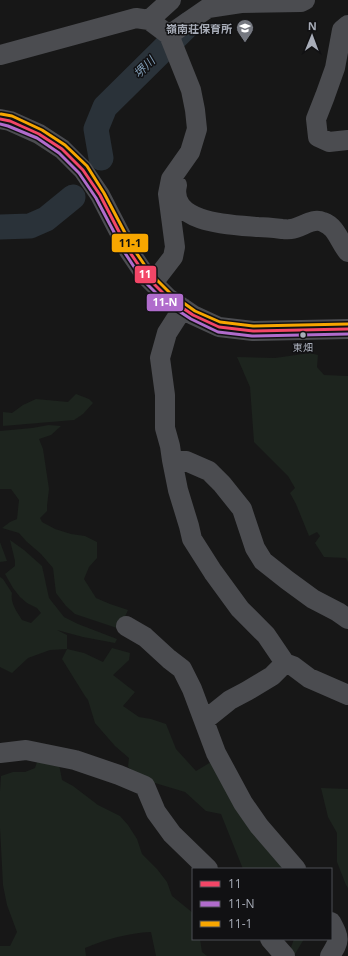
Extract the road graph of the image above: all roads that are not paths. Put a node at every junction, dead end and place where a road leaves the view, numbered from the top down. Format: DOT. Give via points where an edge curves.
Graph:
graph roads {
  1 [pos="171,0"];
  2 [pos="305,0"];
  3 [pos="149,20"];
  4 [pos="348,25"];
  5 [pos="168,35"];
  6 [pos="0,55"];
  7 [pos="0,119"];
  8 [pos="348,140"];
  9 [pos="183,162"];
  10 [pos="348,252"];
  11 [pos="153,283"];
  12 [pos="183,308"];
  13 [pos="348,329"];
  14 [pos="172,460"];
  15 [pos="348,619"];
  16 [pos="126,626"];
  17 [pos="285,662"];
  18 [pos="348,695"];
  19 [pos="205,720"];
  20 [pos="0,753"];
  21 [pos="207,868"];
  22 [pos="295,868"];
  23 [pos="332,924"];
  24 [pos="271,940"];
  25 [pos="285,956"];
  26 [pos="330,956"];
  1 -- 3 [label="street"];
  2 -- 5 [label="street" via="241,3 208,8"];
  3 -- 5 [label="street"];
  3 -- 6 [label="street" via="136,18"];
  4 -- 8 [label="street" via="342,30 335,68 316,119 318,137 329,142"];
  5 -- 9 [label="street" via="191,90 195,110 197,129 190,152"];
  7 -- 11 [label="street" via="39,134 62,149 83,170 100,195 128,251"];
  9 -- 10 [label="street" via="186,166 176,191 177,200 186,212 201,220 292,230 310,222 322,221 333,228"];
  9 -- 11 [label="street" via="171,178 168,194 175,247 173,257"];
  11 -- 12 [label="street"];
  12 -- 13 [label="street" via="219,327 253,331"];
  12 -- 14 [label="street" via="167,333 160,358 166,428"];
  14 -- 15 [label="street" via="186,461 208,471 242,509 255,548 263,561 313,600"];
  14 -- 17 [label="street" via="192,539 212,572 238,606 266,635"];
  16 -- 19 [label="street" via="145,637 182,669"];
  17 -- 18 [label="street" via="309,678"];
  17 -- 19 [label="street" via="272,676 230,700"];
  19 -- 22 [label="street" via="216,753 243,803"];
  20 -- 21 [label="street" via="26,750 75,760 146,786 156,812 172,834"];
  23 -- 26 [label="street" via="338,935 337,945"];
  24 -- 25 [label="street"];
}
